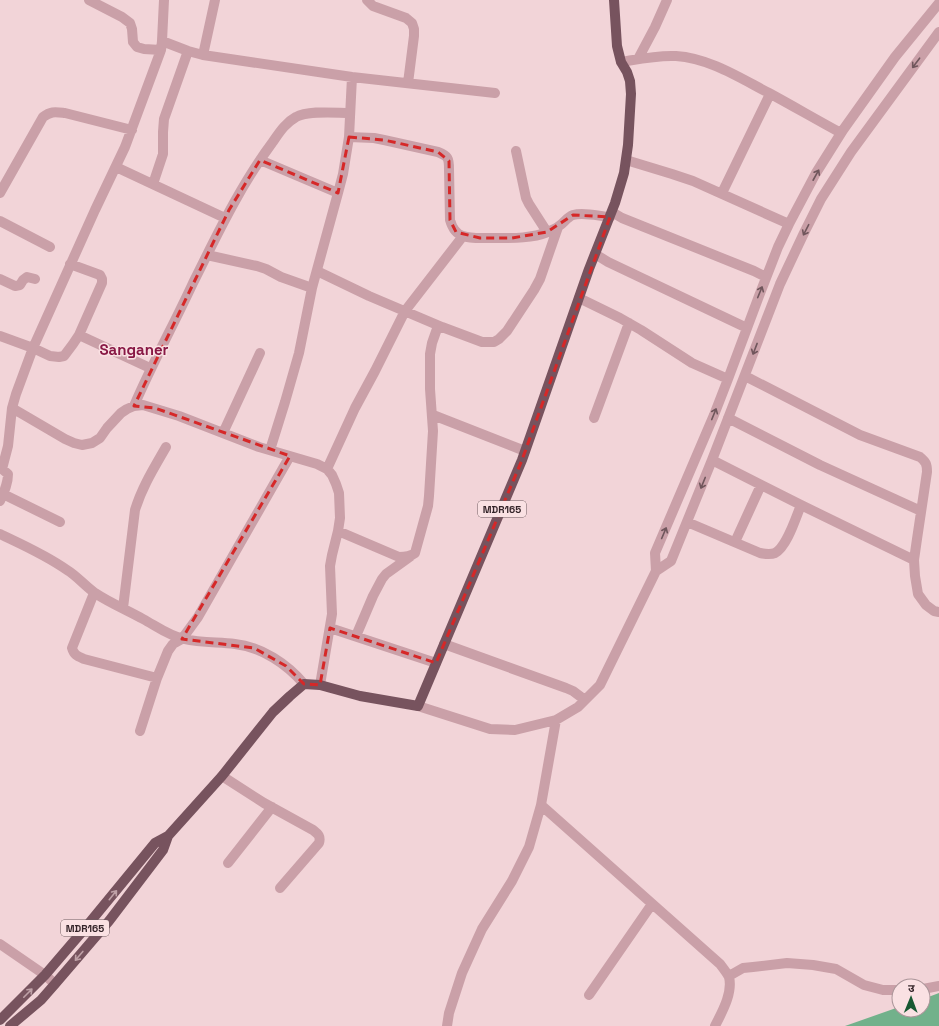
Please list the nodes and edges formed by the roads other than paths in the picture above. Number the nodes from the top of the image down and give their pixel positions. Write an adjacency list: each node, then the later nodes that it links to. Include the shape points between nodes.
1 (89, 0): 10 (street, via 130,23 133,42 137,47 144,49)
2 (164, 0): 10 (street)
3 (215, 0): 12 (street)
4 (367, 0): 16 (street, via 373,6 406,18 412,23 414,36)
5 (614, 0): 14 (main road, MDR165, via 617,46)
6 (667, 0): 13 (street)
7 (939, 3): 21 (street, via 895,57)
8 (939, 32): 9 (street)
9 (936, 42): 57 (street, one-way to 57, via 851,152 821,199 780,284)
10 (161, 46): 11 (street); 20 (street)
11 (188, 51): 12 (street); 27 (street, via 164,120 163,154)
12 (203, 55): 15 (street)
13 (638, 60): 14 (street); 18 (street, via 676,56 697,60 738,76)
14 (621, 62): 25 (main road, MDR165, via 630,80 631,94)
15 (352, 77): 16 (street); 19 (street)
16 (408, 83): 17 (street)
17 (494, 93)
18 (770, 94): 21 (street); 30 (street)
19 (350, 113): 22 (street); 24 (street, via 321,112 298,115 288,122)
20 (132, 130): 26 (street); 28 (street, via 64,113 48,113 43,117)
21 (841, 133): 34 (street, one-way to 21)
22 (349, 137): 29 (street); 37 (street, via 384,140 446,155 449,161 450,220 456,232)
23 (516, 151): 36 (street, via 526,198)
24 (260, 160): 29 (street); 32 (street)
25 (626, 160): 30 (street); 31 (main road, MDR165)
26 (116, 167): 27 (street); 41 (street)
27 (153, 184): 32 (street)
28 (0, 193)
29 (338, 193): 42 (street)
30 (722, 193): 34 (street)
31 (611, 214): 35 (street, via 573,215); 39 (main road, MDR165); 43 (street)
32 (225, 218): 40 (street)
33 (0, 221): 38 (street)
34 (789, 224): 43 (street)
35 (558, 227): 36 (street); 50 (street, via 540,279 507,331 499,339 494,342 482,342)
36 (547, 232): 37 (street, via 512,238)
37 (463, 236): 48 (street)
38 (50, 247)
39 (595, 254): 47 (main road, MDR165); 51 (street)
40 (207, 255): 46 (street, via 266,268); 56 (street)
41 (70, 264): 52 (street, via 94,272 102,279); 54 (street)
42 (316, 271): 46 (street); 48 (street)
43 (766, 277): 51 (street, one-way to 43)
44 (0, 279): 45 (street, via 15,286 27,278)
45 (35, 279)
46 (312, 288): 66 (street, via 299,353)
47 (579, 298): 49 (street); 67 (main road, MDR165)
48 (405, 311): 50 (street); 71 (street, via 355,408)
49 (629, 323): 58 (street, via 692,363); 62 (street)
50 (438, 326): 61 (street, via 430,354)
51 (747, 328): 58 (street)
52 (79, 335): 54 (street, via 64,356 50,356); 56 (street)
53 (0, 336): 54 (street)
54 (33, 348): 60 (street)
55 (260, 354): 64 (street)
56 (150, 368): 59 (street)
57 (744, 376): 63 (street); 75 (street, via 860,435 926,461)
58 (728, 379): 83 (street, one-way to 58, via 655,553)
59 (134, 406): 60 (street, via 127,408 114,419 100,438 82,445 65,439); 64 (street, via 156,408)
60 (12, 408): 70 (street, via 8,446)
61 (432, 415): 67 (street); 81 (street, via 428,506 417,548)
62 (594, 418)
63 (728, 418): 69 (street); 75 (street, via 820,465)
64 (223, 433): 66 (street)
65 (166, 447): 85 (street, via 144,486 135,510)
66 (270, 450): 68 (street)
67 (525, 451): 90 (main road, MDR165)
68 (290, 456): 71 (street, via 317,464); 89 (street, via 198,617)
69 (712, 460): 72 (street); 77 (street, one-way to 77)
70 (1, 468): 73 (street, via 8,474)
71 (327, 470): 78 (street, via 332,475 339,493)
72 (761, 485): 74 (street); 80 (street)
73 (2, 498): 76 (street)
74 (801, 505): 80 (street, via 785,544 776,552 766,554); 82 (street)
75 (922, 511): 82 (street)
76 (60, 522)
77 (687, 522): 80 (street); 83 (street, via 671,561)
78 (338, 531): 81 (street, via 399,557); 87 (street, via 330,566)
79 (0, 534): 84 (street, via 57,563)
80 (735, 542)
81 (412, 556): 88 (street, via 382,579)
82 (914, 560): 86 (street, via 918,594 926,604)
83 (656, 571): 95 (street, via 600,685)
84 (94, 592): 85 (street); 92 (street, via 72,648 73,652 84,659)
85 (123, 608): 89 (street)
86 (939, 612)
87 (330, 628): 88 (street); 94 (street)
88 (356, 636): 91 (street)
89 (182, 639): 92 (street, via 173,644 168,652); 93 (street, via 239,644 254,648 286,666)
90 (444, 644): 91 (main road, MDR165); 95 (street, via 557,684)
91 (436, 663): 96 (main road, MDR165)
92 (158, 678): 98 (street)
93 (304, 684): 94 (main road); 99 (main road, MDR165, via 273,712)
94 (320, 685): 96 (main road, via 360,696)
95 (585, 700): 97 (street)
96 (418, 706): 97 (street, via 490,729 515,730)
97 (556, 720): 100 (street)
98 (140, 731)
99 (222, 776): 101 (street); 102 (main road, MDR165)
100 (541, 805): 105 (street); 114 (street, via 529,847 512,881 482,929 462,973)
101 (272, 807): 103 (street); 104 (street, via 313,830 320,837 319,843)
102 (168, 836): 107 (main road, MDR165, one-way to 102, via 155,843); 109 (main road, MDR165, one-way to 109, via 164,850 109,921)
103 (228, 863)
104 (280, 888)
105 (652, 904): 108 (street, via 720,964); 111 (street)
106 (0, 944): 107 (street)
107 (45, 975): 109 (street); 112 (main road, MDR165, one-way to 107)
108 (729, 976): 110 (street, via 743,968 787,963 813,965 836,969 864,985); 115 (street, via 730,988 727,999)
109 (55, 984): 113 (main road, MDR165)
110 (891, 990)
111 (589, 995)
112 (0, 1020)
113 (10, 1026)
114 (447, 1026)
115 (715, 1026)

